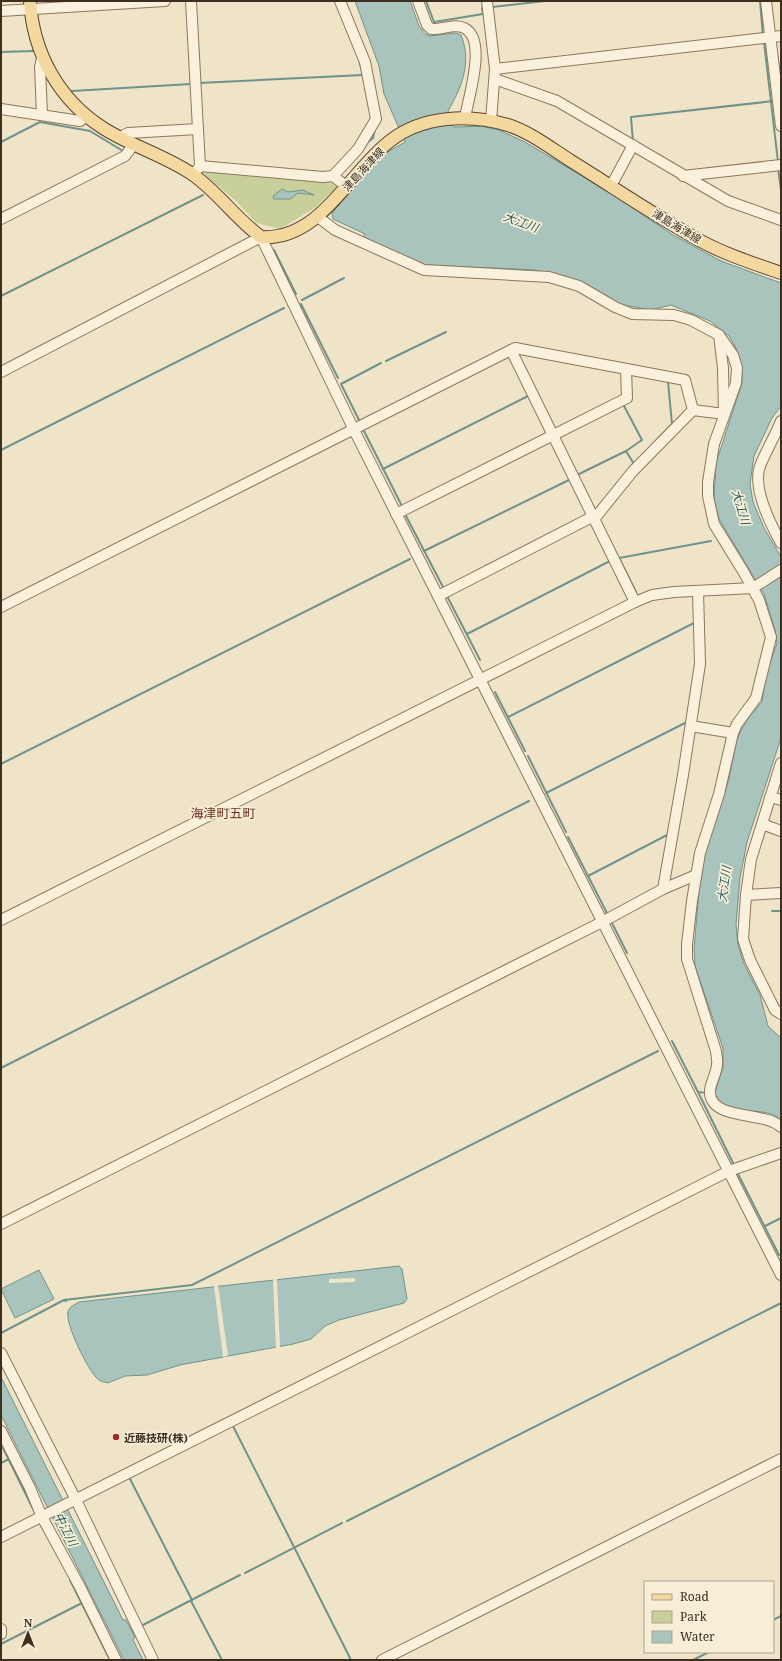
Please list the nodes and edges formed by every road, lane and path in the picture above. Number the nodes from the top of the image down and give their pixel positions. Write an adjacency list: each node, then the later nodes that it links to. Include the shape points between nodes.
1 (165, 1): 7 (street)
2 (190, 1): 18 (street)
3 (340, 1): 24 (street, via 365,62 376,119 358,149)
4 (418, 1): 15 (street, via 426,25 431,29 458,26 464,27 472,34 477,58)
5 (487, 1): 11 (street)
6 (766, 1): 9 (street)
7 (31, 5): 8 (street); 10 (main road, via 32,24)
8 (1, 10)
9 (776, 37): 11 (street); 17 (street)
10 (42, 58): 13 (street); 14 (main road, via 58,86)
11 (495, 74): 16 (street); 21 (street, via 557,101)
12 (1, 109): 13 (street)
13 (42, 115): 14 (street, via 80,121)
14 (87, 116): 19 (main road)
15 (462, 118): 16 (main road, 津島海津線); 26 (main road, 津島海津線, via 419,125 403,132 368,160)
16 (490, 122): 27 (main road, 津島海津線, via 509,126 527,135)
17 (781, 126)
18 (198, 129): 19 (street, via 128,132); 23 (street)
19 (120, 137): 20 (main road)
20 (134, 144): 23 (main road); 29 (street, via 125,156)
21 (632, 145): 25 (street); 27 (street)
22 (781, 165): 25 (street)
23 (197, 170): 24 (street); 31 (main road, via 220,198)
24 (333, 176): 26 (street)
25 (683, 176): 30 (street, via 728,201)
26 (346, 186): 28 (main road, 津島海津線)
27 (611, 186): 32 (main road, 津島海津線, via 698,240 734,257)
28 (318, 217): 31 (main road, 津島海津線, via 282,236); 37 (street, via 336,230 424,270 549,277 579,286 614,307 632,314 674,315 691,320 719,335 733,355 737,368 736,383)
29 (1, 219)
30 (781, 220)
31 (262, 237): 35 (street); 39 (street)
32 (781, 273)
33 (511, 350): 34 (street, via 515,348); 39 (street); 40 (street)
34 (626, 369): 36 (street, via 685,380); 40 (street, via 627,398)
35 (2, 371)
36 (693, 410): 37 (street); 43 (street, via 633,471)
37 (724, 414): 46 (street, via 714,444 708,496 714,524)
38 (781, 421): 41 (street)
39 (354, 430): 42 (street); 50 (street)
40 (553, 435): 42 (street); 43 (street)
41 (778, 436): 44 (street, via 759,468 759,484 767,515)
42 (396, 514): 48 (street)
43 (594, 517): 48 (street); 49 (street)
44 (781, 543)
45 (781, 570): 46 (street)
46 (754, 588): 47 (street); 53 (street, via 771,637 770,644 756,698)
47 (698, 591): 49 (street, via 652,595); 52 (street, via 700,664)
48 (438, 596): 51 (street)
49 (636, 602): 51 (street)
50 (1, 607)
51 (480, 679): 63 (street); 64 (street)
52 (691, 726): 53 (street); 60 (street)
53 (733, 733): 59 (street)
54 (781, 763): 55 (street)
55 (770, 796): 56 (street); 57 (street)
56 (781, 800)
57 (762, 824): 58 (street); 62 (street, via 751,858)
58 (781, 831)
59 (696, 875): 60 (street); 66 (street, via 687,959 716,1051 717,1063 711,1097 719,1108 727,1112 767,1118)
60 (663, 889): 64 (street)
61 (781, 892): 62 (street)
62 (746, 895): 65 (street, via 743,939 750,960 775,1010)
63 (1, 920)
64 (602, 922): 68 (street); 69 (street)
65 (781, 1014)
66 (781, 1127)
67 (781, 1153): 68 (street)
68 (729, 1171): 70 (street); 75 (street)
69 (1, 1224)
70 (777, 1258): 71 (street)
71 (781, 1275)
72 (1, 1353): 75 (street)
73 (1, 1431): 76 (street)
74 (780, 1461): 82 (street)
75 (73, 1501): 76 (street); 81 (street)
76 (43, 1516): 77 (street); 80 (street)
77 (1, 1537)
78 (1, 1629): 79 (street)
79 (1, 1634)
80 (116, 1660)
81 (153, 1660)
82 (382, 1660)

